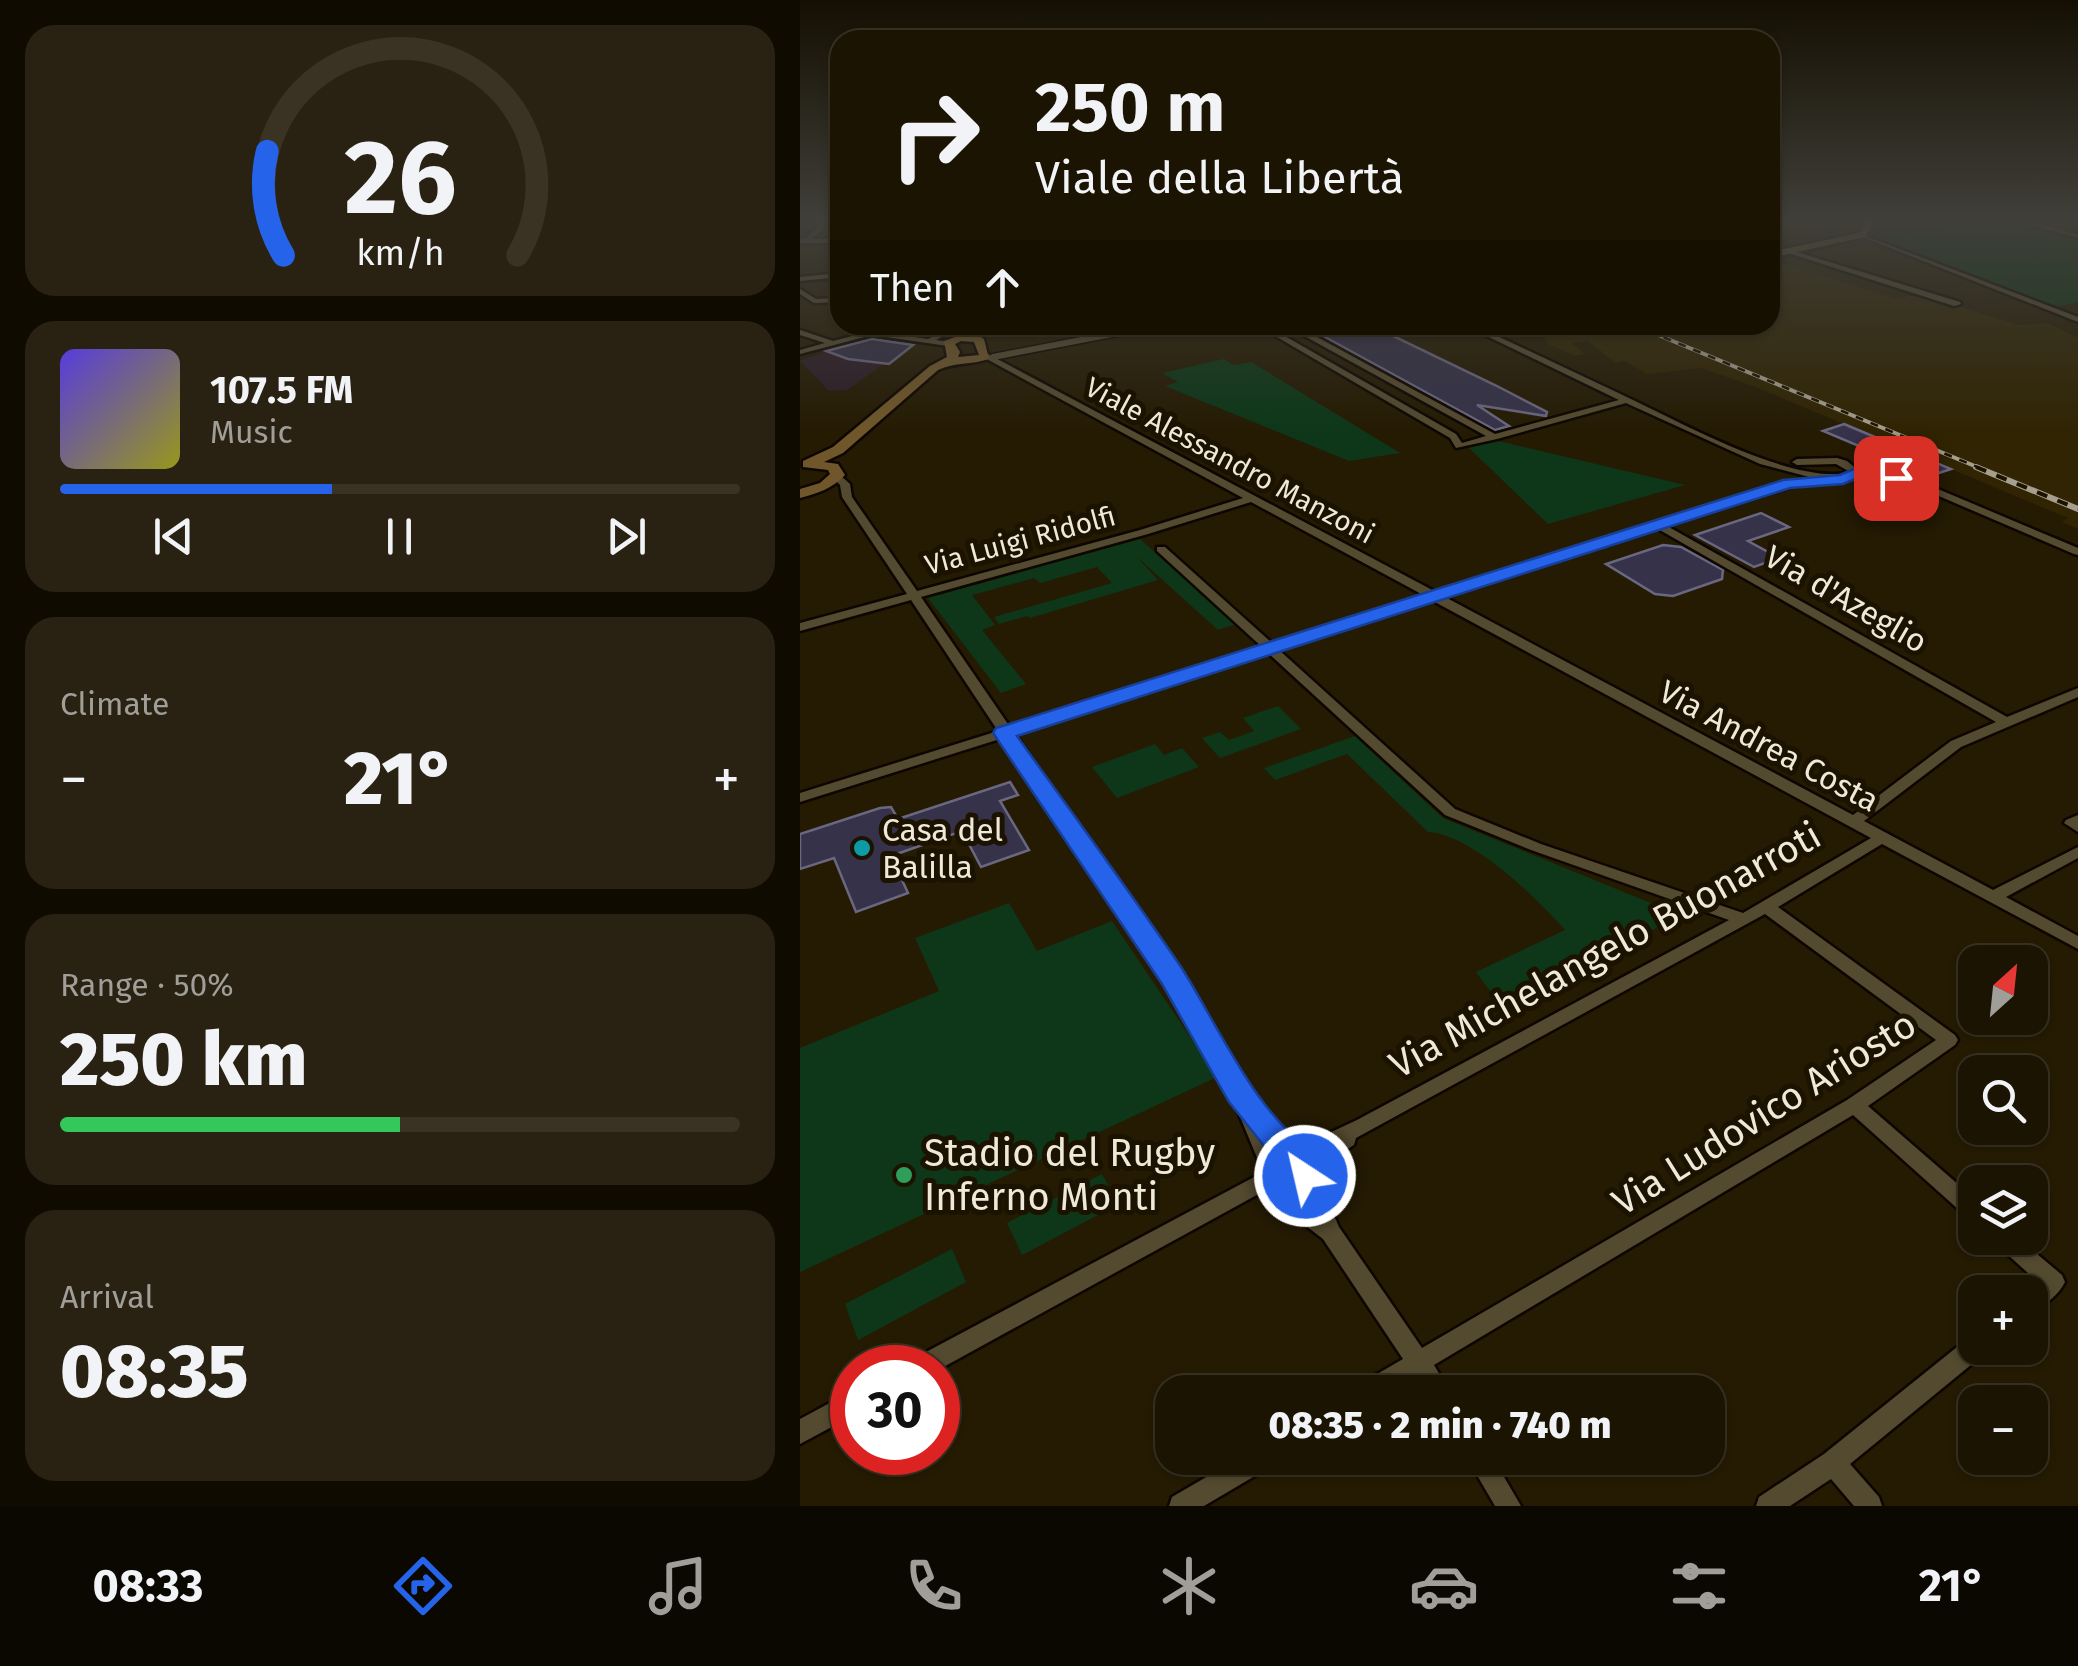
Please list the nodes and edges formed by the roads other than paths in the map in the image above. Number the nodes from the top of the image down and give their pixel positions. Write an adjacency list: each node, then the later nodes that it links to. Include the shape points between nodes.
1 (1916, 291): 5 (street)
2 (2005, 291): 6 (street)
3 (800, 292): 4 (street)
4 (830, 300)
5 (1957, 304)
6 (2078, 320)
7 (800, 332): 17 (street)
8 (864, 335): 17 (street)
9 (891, 335): 15 (street)
10 (1104, 335): 21 (street)
11 (1278, 335): 20 (street)
12 (1308, 335): 18 (street)
13 (1490, 335): 25 (street)
14 (961, 337): 15 (street); 16 (street); 16 (street); 21 (main road); 22 (main road)
15 (920, 338): 16 (street)
16 (932, 339)
17 (832, 343): 19 (street)
18 (1335, 349): 20 (street); 23 (street)
19 (800, 352)
20 (1312, 354): 24 (street)
21 (986, 357): 22 (main road); 37 (street, Viale Alessandro Manzoni)
22 (956, 360): 29 (main road, via 934,368 838,450); 31 (main road, via 848,450)
23 (1404, 386): 24 (street); 26 (street)
24 (1380, 394): 26 (street, via 1460,446)
25 (1630, 400): 26 (street); 27 (street)
26 (1494, 437)
27 (1733, 447): 28 (street); 30 (street)
28 (1754, 459): 30 (street); 34 (street, via 1786,474)
29 (804, 464): 31 (main road)
30 (1809, 467): 32 (street, via 1838,461); 33 (street); 34 (street)
31 (836, 473): 35 (main road); 36 (street)
32 (1856, 473): 33 (street); 40 (street, via 1923,486)
33 (1826, 479): 34 (street)
34 (1788, 484): 38 (street)
35 (805, 493): 36 (street)
36 (847, 496): 41 (street)
37 (1253, 498): 41 (street, Via Luigi Ridolfi); 42 (street, Viale Alessandro Manzoni)
38 (1658, 524): 42 (street); 46 (street, Via d'Azeglio)
39 (1161, 549): 44 (street)
40 (2078, 552)
41 (914, 595): 43 (street, Via Luigi Ridolfi); 47 (street)
42 (1434, 596): 44 (street); 50 (street, Via Andrea Costa)
43 (800, 627)
44 (1271, 648): 47 (street); 56 (street, via 1450,812)
45 (2078, 692): 46 (street)
46 (2006, 722): 50 (street, via 1956,744)
47 (1004, 733): 48 (street); 59 (street, via 1172,977)
48 (800, 798)
49 (2078, 820): 51 (street, via 2071,823)
50 (1853, 822): 52 (street, Via Andrea Costa)
51 (2078, 827)
52 (1882, 838): 54 (street, Via Andrea Costa); 55 (street, Via Michelangelo Buonarroti)
53 (2078, 852): 54 (street)
54 (1993, 898): 57 (street, Via Andrea Costa)
55 (1766, 907): 56 (street, Via Michelangelo Buonarroti); 58 (street, Via Ludovico Ariosto, via 1949,1040)
56 (1741, 918): 59 (street, Via Michelangelo Buonarroti)
57 (2078, 944)
58 (1854, 1104): 60 (street); 64 (street, Via Ludovico Ariosto)
59 (1288, 1169): 63 (street, Via Michelangelo Buonarroti); 64 (street, via 1300,1210 1330,1232)
60 (1958, 1197)
61 (2023, 1255): 62 (street)
62 (2046, 1275)
63 (960, 1346)
64 (1420, 1361): 66 (street, Via Ludovico Ariosto); 67 (street)
65 (1958, 1361): 70 (street)
66 (1397, 1375)
67 (1429, 1375)
68 (830, 1415): 69 (street)
69 (800, 1432)
70 (1833, 1463): 75 (street); 76 (street)
71 (1233, 1475): 73 (street)
72 (1490, 1475): 74 (street)
73 (1182, 1506)
74 (1509, 1506)
75 (1768, 1506)
76 (1870, 1506)

